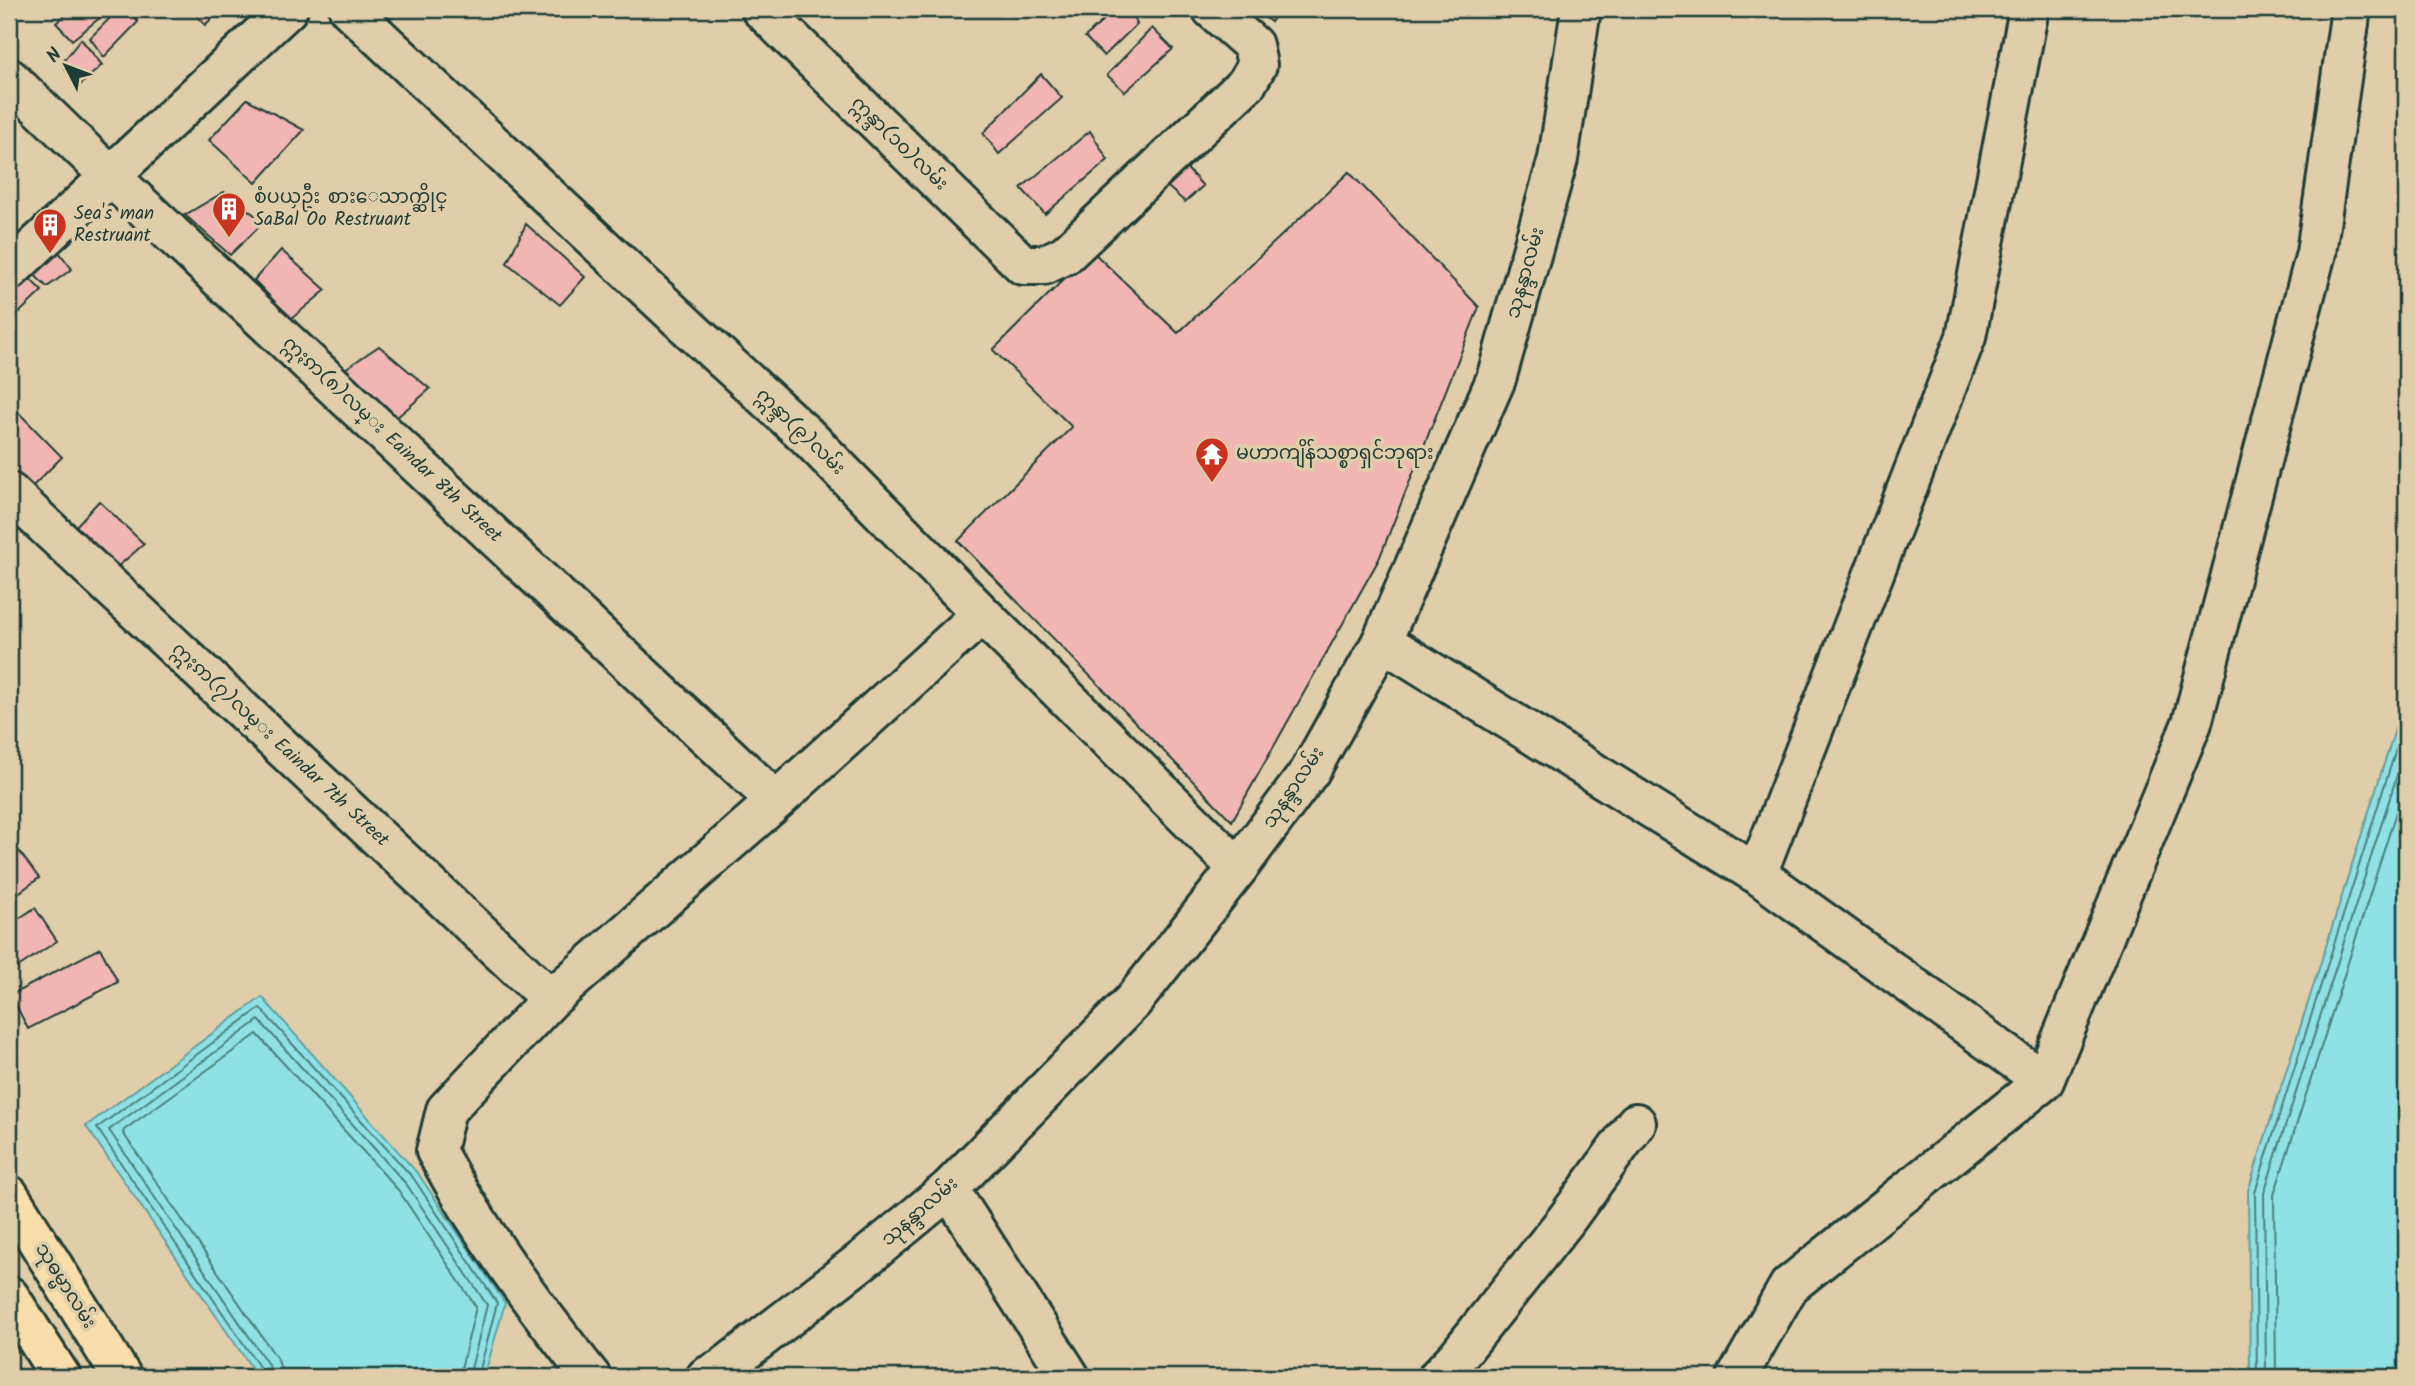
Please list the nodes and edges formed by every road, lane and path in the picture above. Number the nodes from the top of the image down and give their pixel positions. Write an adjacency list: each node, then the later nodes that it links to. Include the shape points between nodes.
1 (288, 9): 9 (street)
2 (349, 9): 12 (street, ဣန္ဒာ(၉)လမ်း, via 807,436)
3 (761, 9): 4 (street, ဣန္ဒာ(၁၀)လမ်း, via 1023,265 1044,265 1065,255 1247,83 1257,65 1253,45)
4 (1212, 9)
5 (1581, 9): 13 (street, သုနန္ဒာလမ်း, via 1558,159 1496,379)
6 (2029, 9): 16 (street, via 1966,337)
7 (2351, 9): 18 (street, via 2316,253 2192,723)
8 (9, 78): 9 (street, ဣႏၵာ(၈)လမ္း Eaindar 8th Street)
9 (110, 176): 10 (street); 14 (street, ဣႏၵာ(၈)လမ္း Eaindar 8th Street)
10 (9, 271)
11 (9, 492): 17 (street, ဣႏၵာ(၇)လမ္း Eaindar 7th Street)
12 (982, 614): 14 (street); 15 (street, ဣန္ဒာ(၉)လမ်း)
13 (1382, 641): 15 (street, သုနန္ဒာလမ်း, via 1310,771); 16 (street)
14 (776, 801): 17 (street)
15 (1238, 868): 20 (street, သုနန္ဒာလမ်း, via 1133,1001)
16 (1757, 874): 18 (street)
17 (551, 999): 26 (street, via 446,1110 436,1151 464,1203 525,1294)
18 (2044, 1081): 29 (street, via 1789,1286)
19 (1636, 1123): 28 (street, via 1566,1220)
20 (949, 1189): 23 (street, သုနန္ဒာလမ်း); 27 (street)
21 (9, 1195): 25 (main road, သုဓမ္မာလမ်း)
22 (9, 1296): 24 (main road)
23 (719, 1374)
24 (61, 1377)
25 (122, 1377)
26 (591, 1377)
27 (1070, 1377)
28 (1438, 1377)
29 (1737, 1377)

